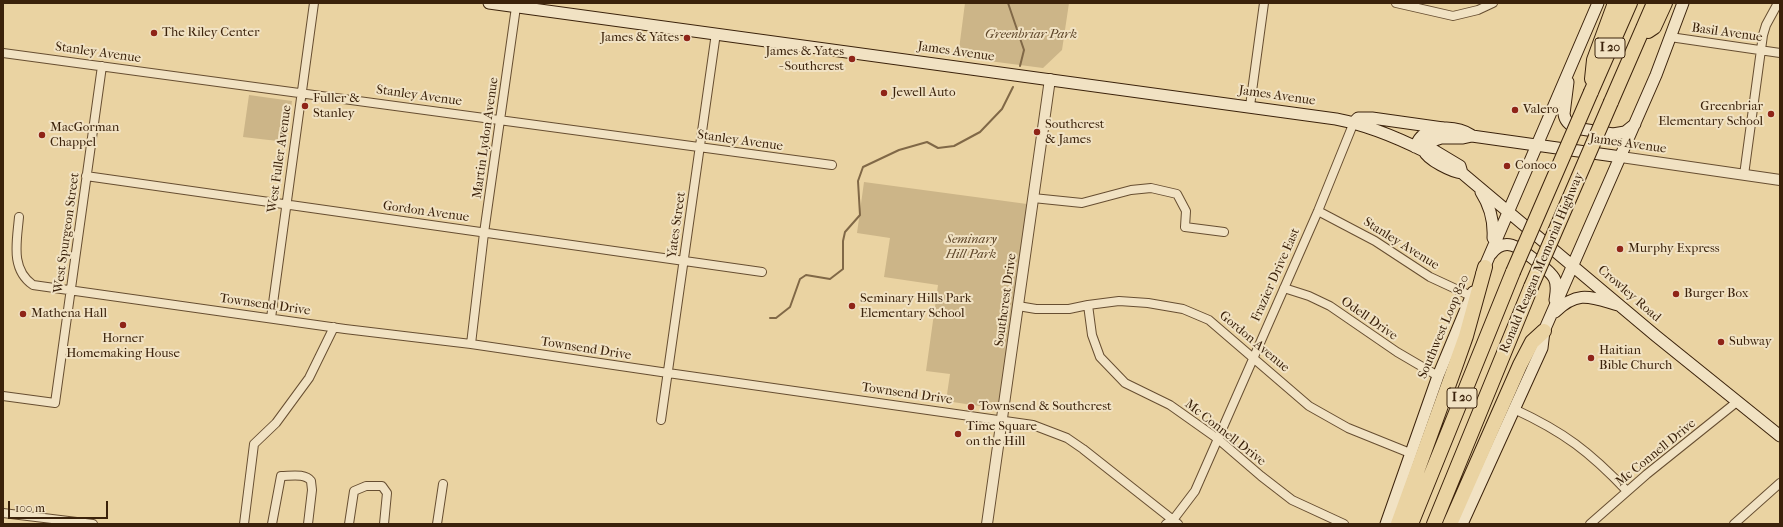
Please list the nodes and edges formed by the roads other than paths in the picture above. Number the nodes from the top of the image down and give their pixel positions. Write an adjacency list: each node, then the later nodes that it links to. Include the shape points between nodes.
1 (314, 3): 23 (street, West Fuller Avenue)
2 (489, 3): 13 (main road, James Avenue)
3 (1264, 3): 25 (street)
4 (1396, 3): 5 (street, via 1453,16 1478,10)
5 (1493, 3)
6 (1598, 3): 21 (main road)
7 (1615, 3): 24 (highway, via 1594,60)
8 (1630, 3): 24 (highway, Ronald Reagan Memorial Highway / I 20)
9 (1654, 3): 15 (highway, Ronald Reagan Memorial Highway / I 20)
10 (1666, 3): 15 (highway, via 1654,27)
11 (1683, 3): 16 (main road)
12 (1778, 3): 17 (street, via 1766,25)
13 (516, 6): 14 (main road, James Avenue); 26 (street, Martin Lydon Avenue)
14 (716, 33): 22 (main road, James Avenue); 32 (street, Yates Street)
15 (1640, 35): 91 (highway, Ronald Reagan Memorial Highway / I 20, bridge, via 1531,288)
16 (1670, 37): 17 (street, Basil Avenue); 28 (main road)
17 (1761, 50): 19 (street, Basil Avenue); 36 (street)
18 (3, 52): 20 (street, Stanley Avenue)
19 (1780, 53)
20 (102, 66): 23 (street, Stanley Avenue); 37 (street, West Spurgeon Street)
21 (1571, 68): 28 (main road, via 1564,110 1567,122 1575,128 1614,134 1625,132); 31 (main road, Southwest Loop 820)
22 (1050, 79): 25 (main road, James Avenue); 40 (street, Southcrest Drive)
23 (301, 92): 26 (street, Stanley Avenue); 41 (street, West Fuller Avenue)
24 (1591, 92): 90 (highway, Ronald Reagan Memorial Highway / I 20, bridge, via 1513,272)
25 (1250, 106): 27 (main road, James Avenue)
26 (501, 120): 32 (street, Stanley Avenue); 46 (street, Martin Lydon Avenue)
27 (1354, 122): 29 (main road, via 1358,118 1372,118); 33 (main road, James Avenue, via 1384,132); 43 (street, Frazier Drive East)
28 (1635, 124): 34 (main road)
29 (1443, 128): 30 (main road, James Avenue, via 1465,131); 33 (main road, James Avenue, via 1431,130 1421,136)
30 (1472, 136): 31 (main road, James Avenue); 33 (main road, James Avenue, via 1441,138)
31 (1537, 145): 34 (main road, James Avenue); 42 (main road, Southwest Loop 820)
32 (700, 147): 35 (street, Stanley Avenue); 48 (street, Yates Street)
33 (1420, 149): 39 (main road, Crowley Road, via 1426,156 1454,172 1462,173)
34 (1620, 157): 36 (street, James Avenue); 50 (main road)
35 (832, 165)
36 (1744, 175): 38 (street, James Avenue)
37 (86, 176): 41 (street, Gordon Avenue); 53 (street, West Spurgeon Street)
38 (1780, 180)
39 (1475, 184): 42 (main road, Crowley Road); 47 (main road, via 1484,197 1492,217)
40 (1034, 198): 45 (street, via 1082,203 1131,190 1151,188 1177,194 1186,211 1185,227); 56 (street, Southcrest Drive)
41 (286, 205): 46 (street, Gordon Avenue); 59 (street, West Fuller Avenue)
42 (1507, 210): 47 (main road, Southwest Loop 820); 50 (main road, Crowley Road)
43 (1318, 211): 52 (street, Frazier Drive East); 54 (street, Stanley Avenue, via 1376,241 1430,277)
44 (19, 217): 53 (street, Townsend Drive, via 16,249 20,272 33,285)
45 (1224, 232)
46 (484, 233): 48 (street, Gordon Avenue); 62 (street, Martin Lydon Avenue)
47 (1492, 248): 49 (main road, Southwest Loop 820)
48 (684, 261): 51 (street, Gordon Avenue); 64 (street, Yates Street)
49 (1486, 264): 54 (main road, Southwest Loop 820); 58 (main road, via 1492,252 1502,245 1513,245 1521,249 1554,278 1556,288); 89 (highway, via 1464,343)
50 (1573, 265): 57 (main road, Crowley Road); 58 (main road)
51 (762, 272)
52 (1284, 288): 63 (street, Frazier Drive East); 65 (street, Odell Drive, via 1330,306 1397,352)
53 (71, 290): 59 (street, Townsend Drive); 66 (street, West Spurgeon Street, via 55,403)
54 (1471, 296): 65 (main road, Southwest Loop 820)
55 (1088, 305): 56 (street, Gordon Avenue, via 1070,309); 63 (street, Gordon Avenue, via 1119,301 1183,309 1208,320); 72 (street, Mc Connell Drive, via 1092,335 1100,357 1113,372 1125,383 1170,405)
56 (1018, 306): 70 (street, Southcrest Drive)
57 (1623, 307): 58 (main road, via 1595,298 1580,298 1567,301); 67 (main road, Crowley Road)
58 (1553, 312): 61 (main road)
59 (271, 318): 60 (street, Townsend Drive)
60 (334, 327): 62 (street, Townsend Drive); 80 (street, via 309,378 276,424 254,444)
61 (1544, 331): 68 (main road, via 1542,348); 92 (highway, via 1532,342 1520,364)
62 (471, 344): 64 (street, Townsend Drive)
63 (1253, 357): 72 (street, Frazier Drive East); 73 (street, Gordon Avenue, via 1309,406 1329,419)
64 (668, 374): 69 (street, Yates Street); 70 (street, Townsend Drive)
65 (1438, 376): 73 (main road, Southwest Loop 820)
66 (3, 396)
67 (1738, 402): 71 (main road, Crowley Road); 76 (street, Mc Connell Drive)
68 (1514, 409): 76 (street, via 1540,421 1574,442 1596,459); 93 (main road)
69 (661, 420)
70 (1002, 420): 78 (street, Townsend Drive, via 1033,425 1067,438 1083,448); 86 (street, Southcrest Drive)
71 (1780, 436)
72 (1218, 439): 78 (street, Frazier Drive East, via 1195,491); 87 (street, Mc Connell Drive, via 1292,500)
73 (1410, 453): 88 (main road, Southwest Loop 820)
74 (1780, 483): 95 (street)
75 (443, 484): 85 (street)
76 (1627, 491): 94 (street, Mc Connell Drive)
77 (3, 512): 79 (street)
78 (1172, 523)
79 (94, 524)
80 (244, 524)
81 (272, 524): 82 (street, via 281,476 301,476 311,481)
82 (308, 524)
83 (349, 524): 84 (street, via 354,491 366,486 382,486 387,493)
84 (384, 524)
85 (437, 524)
86 (987, 524)
87 (1344, 524)
88 (1386, 524)
89 (1398, 524)
90 (1411, 524)
91 (1434, 524)
92 (1450, 524)
93 (1462, 524)
94 (1590, 524)
95 (1734, 524)

